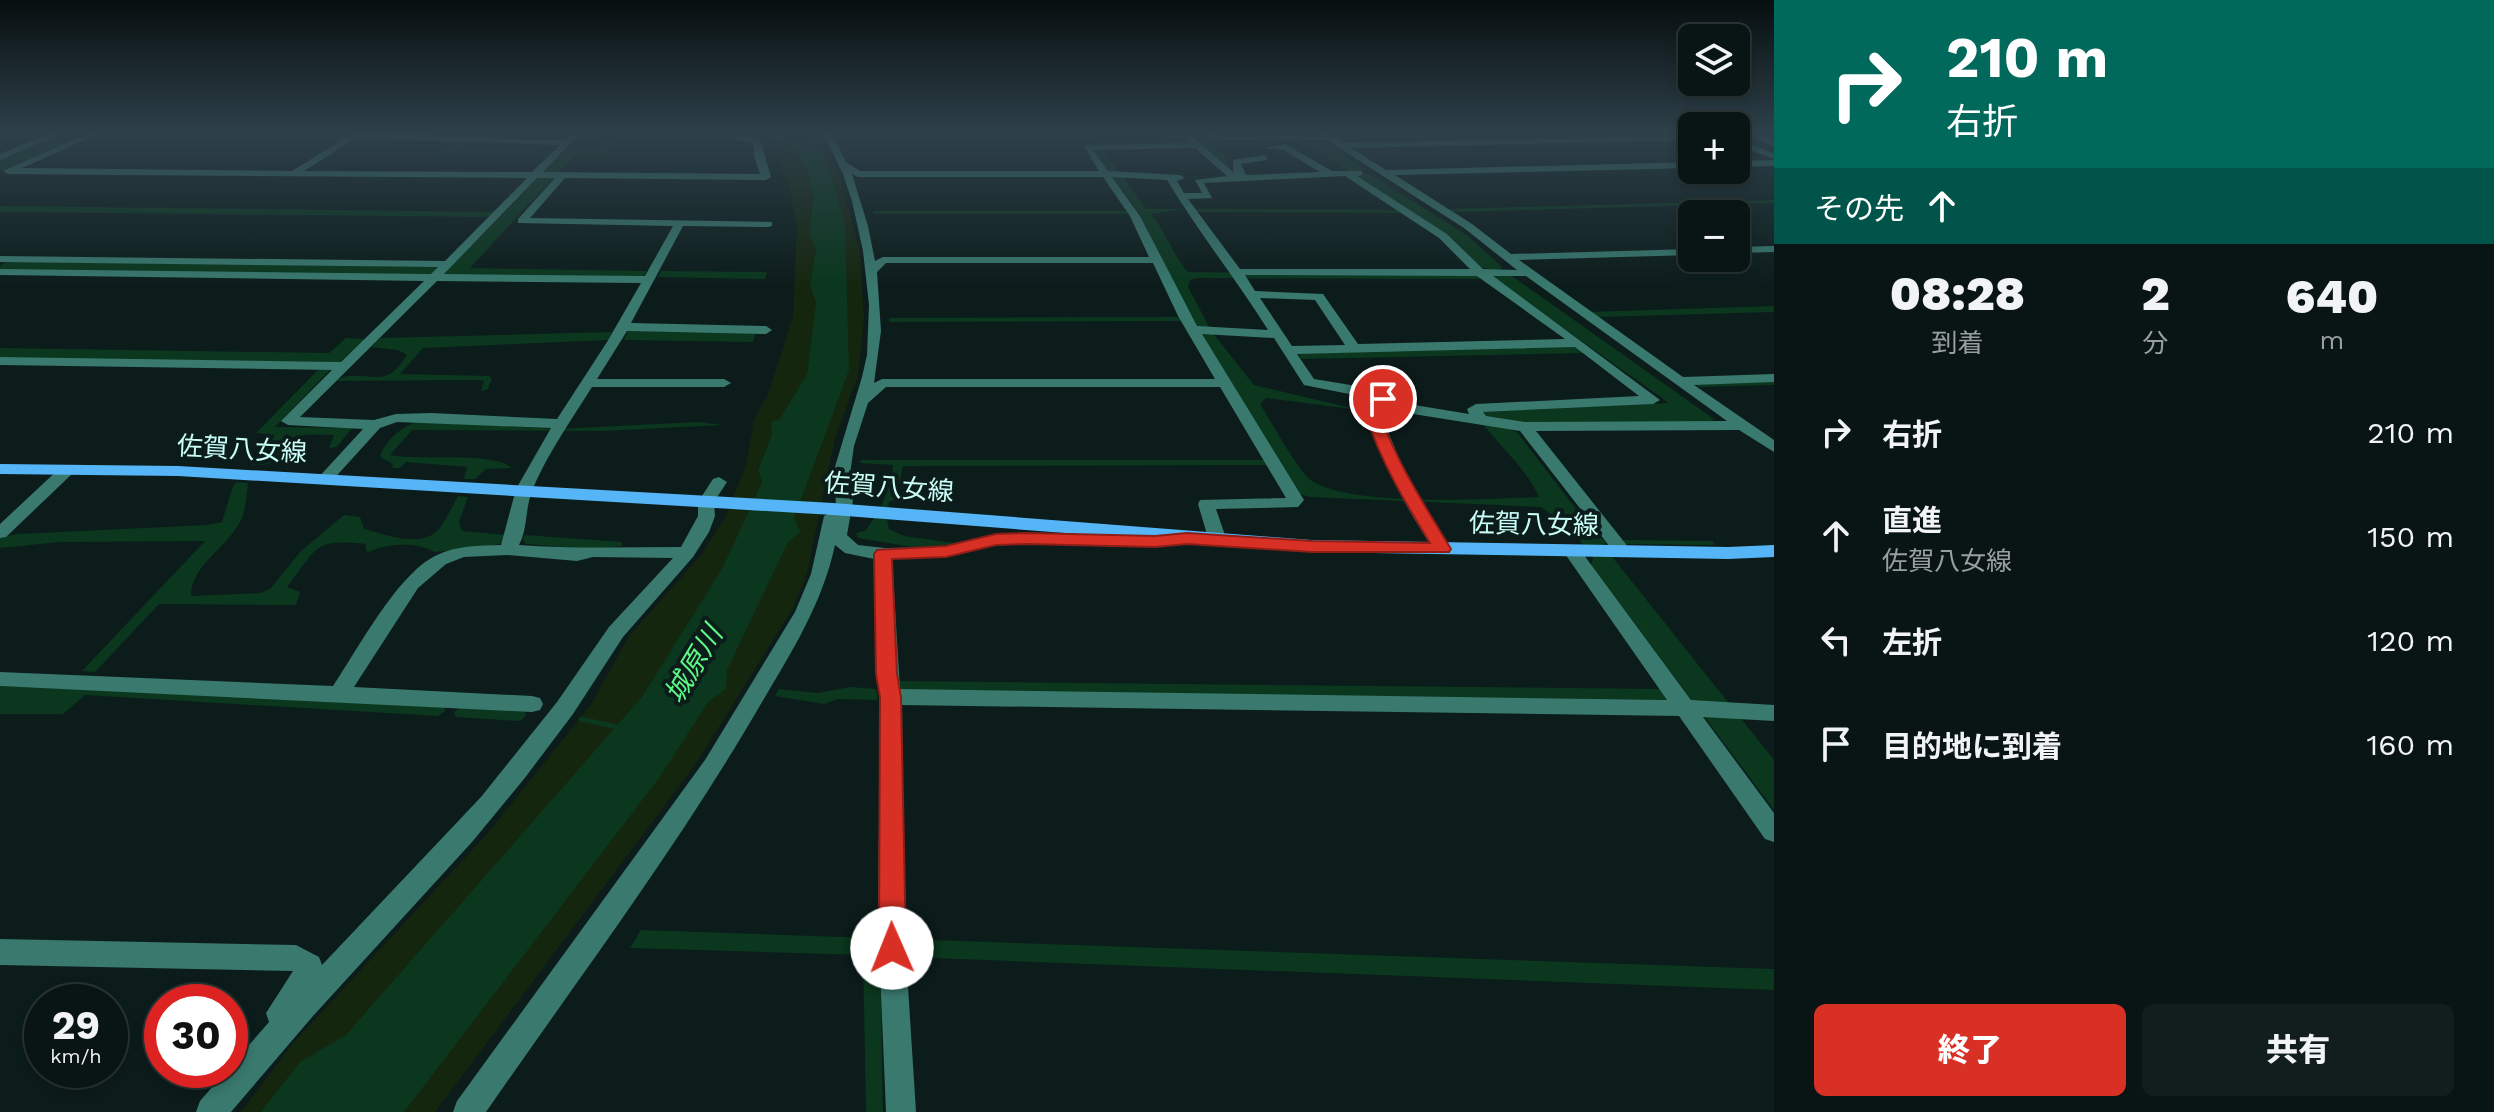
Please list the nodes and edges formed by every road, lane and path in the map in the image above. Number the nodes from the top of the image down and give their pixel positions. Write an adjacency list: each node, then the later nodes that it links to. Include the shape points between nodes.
1 (541, 183): 18 (street)
2 (545, 183): 10 (street, via 522,221)
3 (850, 183): 21 (street, via 862,218)
4 (1117, 183): 17 (street)
5 (1173, 183): 9 (street)
6 (1200, 183): 9 (street, via 1209,196)
7 (1369, 183): 20 (street)
8 (1399, 183): 15 (street)
9 (1180, 196): 23 (street)
10 (680, 223): 11 (street); 24 (street)
11 (768, 224)
12 (1774, 249): 13 (street)
13 (1750, 250)
14 (1678, 252): 15 (street)
15 (1509, 257): 22 (street)
16 (3, 260): 18 (street)
17 (1157, 260): 21 (street, via 883,260); 28 (street)
18 (442, 271): 19 (street); 24 (street); 34 (street)
19 (0, 272)
20 (1491, 272): 22 (street); 23 (street); 30 (street)
21 (870, 273): 40 (street, via 874,351)
22 (1529, 273): 36 (street)
23 (1239, 274): 25 (street)
24 (649, 280): 26 (street)
25 (1251, 294): 29 (street); 32 (street, via 1319,297)
26 (623, 327): 27 (street); 37 (street)
27 (766, 330)
28 (1199, 331): 29 (street); 39 (street)
29 (1276, 334): 31 (street)
30 (1578, 343): 32 (street); 42 (street, via 1653,400 1474,409)
31 (1290, 350): 32 (street); 41 (street, via 1309,382 1370,392)
32 (1355, 350)
33 (0, 361): 34 (street)
34 (344, 366): 43 (street, via 288,421)
35 (1774, 378): 36 (street)
36 (1681, 381): 44 (street)
37 (586, 383): 38 (street); 45 (street)
38 (724, 383)
39 (1223, 383): 40 (street, via 882,383); 57 (street, via 1296,500 1206,504)
40 (860, 401): 54 (street, via 843,470 845,501)
41 (1385, 405): 42 (street); 58 (street, via 1374,416 1412,500)
42 (1494, 423): 46 (street)
43 (375, 425): 45 (street, via 431,417); 50 (street)
44 (1745, 425): 46 (street); 47 (street)
45 (559, 427): 52 (street)
46 (1525, 427): 62 (street)
47 (1774, 447)
48 (0, 469): 49 (main road, 佐賀八女線)
49 (67, 470): 50 (main road, 佐賀八女線); 55 (street)
50 (325, 479): 52 (main road, 佐賀八女線)
51 (719, 482): 53 (street)
52 (522, 493): 53 (main road, 佐賀八女線); 59 (street, via 516,536)
53 (710, 502): 54 (main road, 佐賀八女線); 63 (street)
54 (838, 509): 56 (main road, 佐賀八女線); 64 (street, via 842,543 853,551); 75 (street, via 805,612 713,766)
55 (0, 533)
56 (1187, 539): 57 (main road, 佐賀八女線); 64 (street, via 996,540 946,552)
57 (1218, 541): 58 (main road, 佐賀八女線)
58 (1442, 549): 60 (main road, 佐賀八女線)
59 (507, 550): 63 (street); 66 (street, via 462,552 440,560 411,584)
60 (1579, 551): 62 (main road, 佐賀八女線); 69 (street)
61 (1774, 551): 62 (main road, 佐賀八女線)
62 (1617, 552)
63 (687, 553): 73 (street, via 614,635 567,706 464,834)
64 (883, 554): 67 (street)
65 (0, 679): 66 (street)
66 (339, 694): 68 (street)
67 (891, 697): 69 (street); 76 (street, via 892,931)
68 (532, 704)
69 (1686, 708): 70 (street); 71 (street)
70 (1774, 713)
71 (1774, 832)
72 (0, 952): 73 (street, via 296,958 309,966 301,986 267,1030)
73 (262, 1047): 74 (street)
74 (211, 1112)
75 (468, 1112)
76 (901, 1112)

